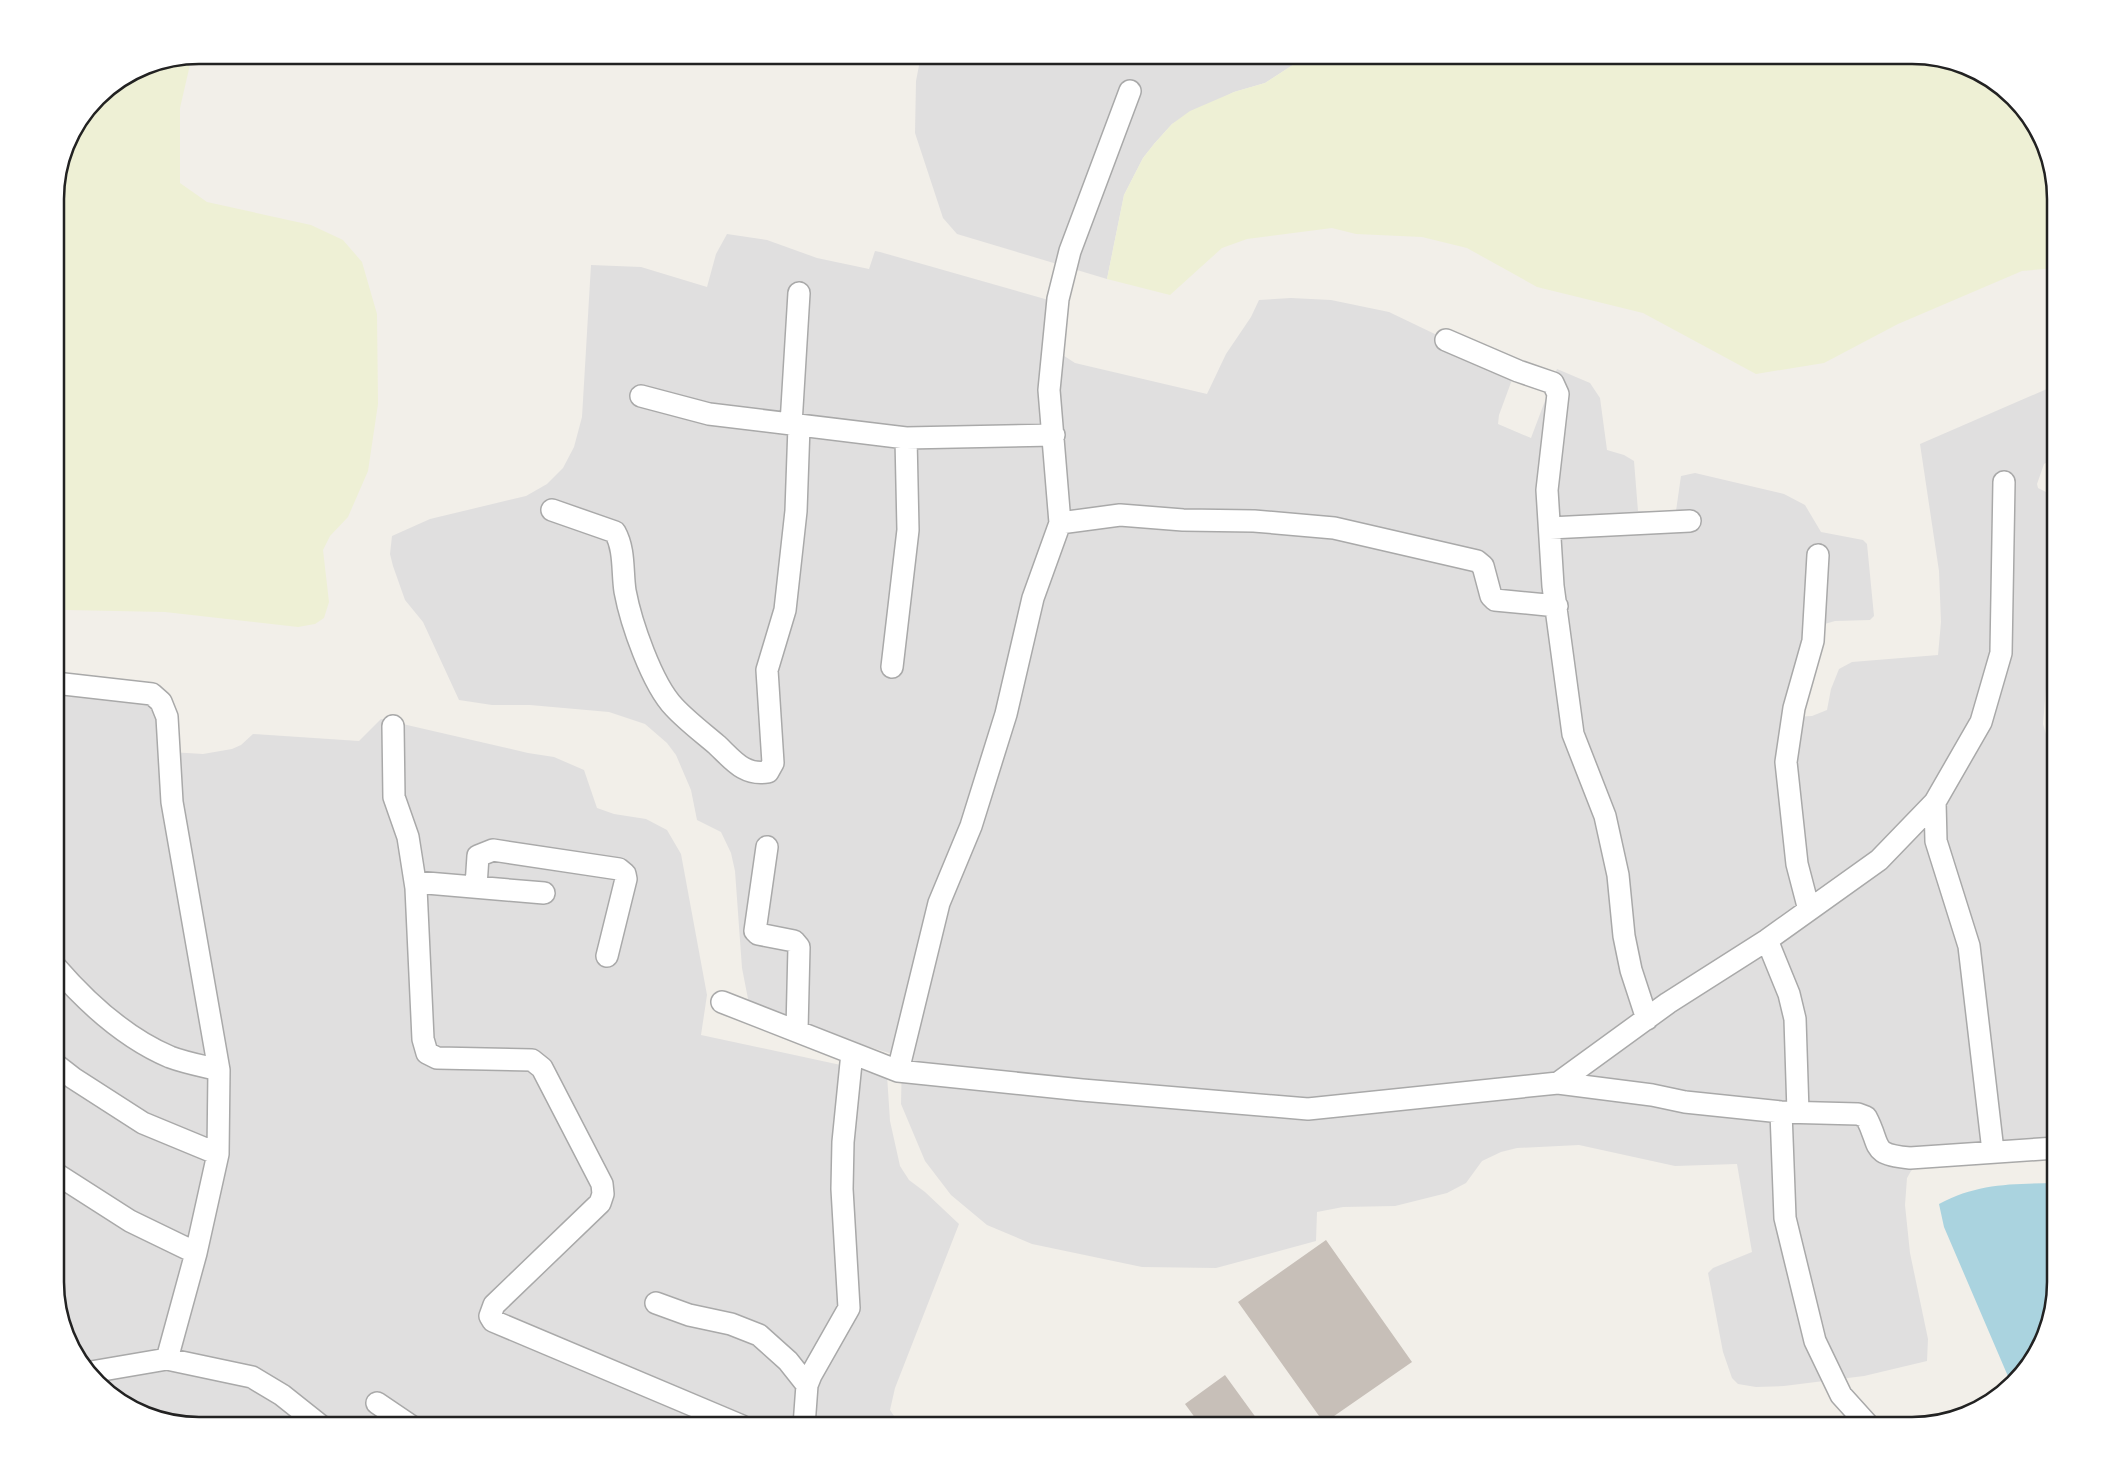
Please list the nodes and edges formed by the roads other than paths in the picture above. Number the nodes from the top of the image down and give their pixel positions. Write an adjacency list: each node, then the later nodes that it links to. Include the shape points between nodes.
1 (1130, 91): 6 (street, via 1070,251 1058,299 1050,390)
2 (799, 293): 5 (street)
3 (1446, 340): 12 (street, via 1552,383 1558,394 1558,413 1548,475)
4 (641, 396): 5 (street, via 710,414)
5 (795, 425): 7 (street); 9 (street, via 796,511 785,610 767,670 773,763 768,772 754,774 741,767 673,706 655,676 634,624 625,590 621,543 615,532)
6 (1054, 435): 7 (street); 11 (street)
7 (906, 438): 15 (street, via 908,530)
8 (2004, 482): 18 (street, via 2002,653 1981,722)
9 (552, 510)
10 (1690, 521): 12 (street)
11 (1060, 522): 14 (street, via 1120,515 1183,520 1254,520 1334,528 1477,561 1483,566 1495,600); 33 (street, via 1033,598 1006,714 971,826 939,903)
12 (1550, 528): 14 (street)
13 (1818, 555): 23 (street, via 1813,641 1794,708 1786,762 1797,864)
14 (1556, 606): 28 (street, via 1573,734 1604,816 1618,875 1631,970)
15 (892, 667)
16 (64, 684): 32 (street, via 152,694 161,702 167,716 172,802)
17 (393, 726): 20 (street, via 394,797 408,837)
18 (1935, 802): 23 (street, via 1879,860); 37 (street, via 1936,841 1969,946)
19 (767, 847): 29 (street, via 755,931 794,942 799,947)
20 (415, 882): 21 (street); 48 (street, via 422,1039 427,1053 437,1058 532,1060 542,1068 602,1184 600,1203 494,1305 490,1316 493,1321)
21 (476, 886): 22 (street); 25 (street, via 478,856 493,850 619,869 626,874 626,879)
22 (544, 893)
23 (1810, 910): 24 (street)
24 (1767, 940): 28 (street); 35 (street, via 1789,994 1795,1020)
25 (607, 956)
26 (64, 977): 32 (street, via 84,1000 129,1034 170,1057)
27 (722, 1002): 29 (street)
28 (1647, 1019): 34 (street)
29 (797, 1030): 30 (street)
30 (852, 1053): 33 (street); 44 (street, via 842,1189 849,1308)
31 (64, 1070): 38 (street, via 143,1123)
32 (219, 1070): 38 (street)
33 (898, 1070): 34 (street, via 1308,1109)
34 (1558, 1083): 35 (street, via 1685,1102)
35 (1790, 1112): 37 (street, via 1866,1117 1877,1148 1888,1156 1910,1158); 50 (street, via 1785,1218 1815,1341 1841,1395)
36 (2047, 1148): 37 (street)
37 (1993, 1151)
38 (218, 1154): 40 (street)
39 (64, 1179): 40 (street, via 130,1221)
40 (196, 1253): 42 (street)
41 (656, 1304): 44 (street, via 759,1335 788,1361)
42 (167, 1359): 43 (street); 46 (street, via 252,1377)
43 (97, 1371)
44 (807, 1385): 49 (street)
45 (377, 1403): 47 (street)
46 (310, 1417)
47 (398, 1417)
48 (721, 1417)
49 (805, 1417)
50 (1861, 1417)

